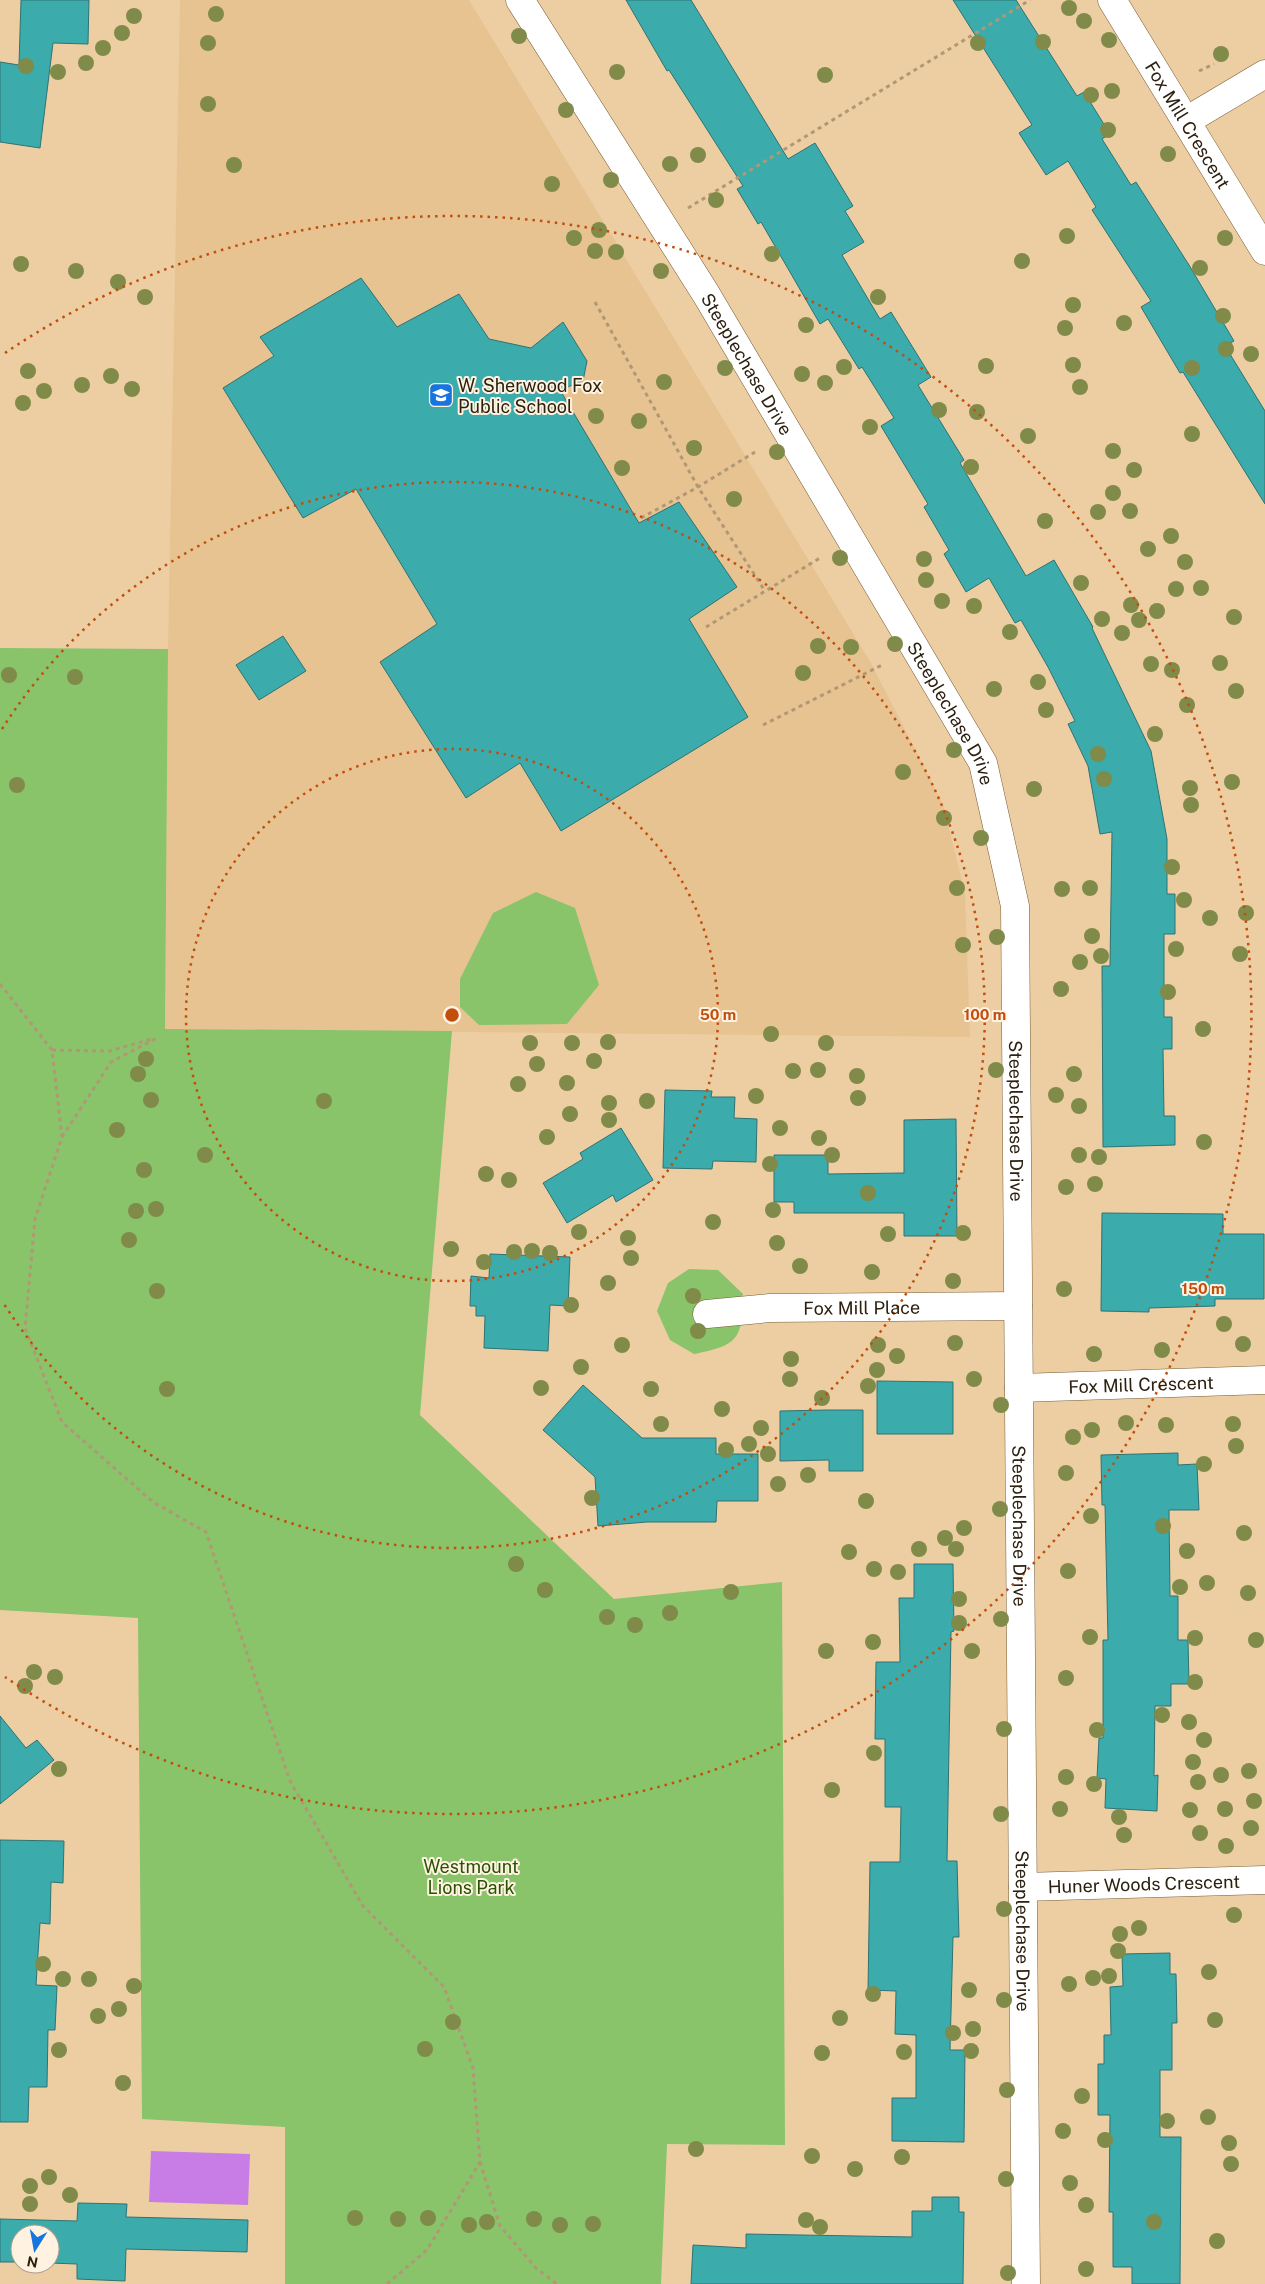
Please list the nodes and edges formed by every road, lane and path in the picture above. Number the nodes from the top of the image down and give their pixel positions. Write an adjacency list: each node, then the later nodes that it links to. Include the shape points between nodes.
1 (520, 0): 6 (street, Steeplechase Drive)
2 (1030, 0): 6 (path)
3 (1112, 0): 5 (street, Fox Mill Crescent)
4 (1265, 74): 5 (street)
5 (1186, 121): 7 (street, Fox Mill Crescent)
6 (662, 224): 20 (street, Steeplechase Drive, via 983,763 1015,906)
7 (1265, 251)
8 (595, 302): 10 (path)
9 (755, 452): 10 (path)
10 (698, 487): 11 (path); 13 (path)
11 (642, 518)
12 (820, 558): 13 (path)
13 (765, 591): 14 (path)
14 (706, 627)
15 (884, 664): 16 (path)
16 (763, 725)
17 (0, 984): 18 (path)
18 (52, 1050): 19 (path); 19 (path, via 108,1051 159,1037 111,1062)
19 (62, 1137): 26 (path, via 35,1219 24,1328 62,1422 153,1502 206,1532 290,1781 363,1906 444,1987 473,2068)
20 (1018, 1306): 21 (street, Fox Mill Place, via 770,1308); 23 (street, Steeplechase Drive)
21 (707, 1314)
22 (1265, 1380): 23 (street, Fox Mill Crescent)
23 (1019, 1388): 25 (street, Steeplechase Drive)
24 (1265, 1880): 25 (street, Huner Woods Crescent)
25 (1023, 1887): 29 (street, Steeplechase Drive)
26 (480, 2162): 27 (path, via 426,2250); 28 (path, via 500,2226 536,2268)
27 (387, 2284)
28 (557, 2284)
29 (1026, 2284)

